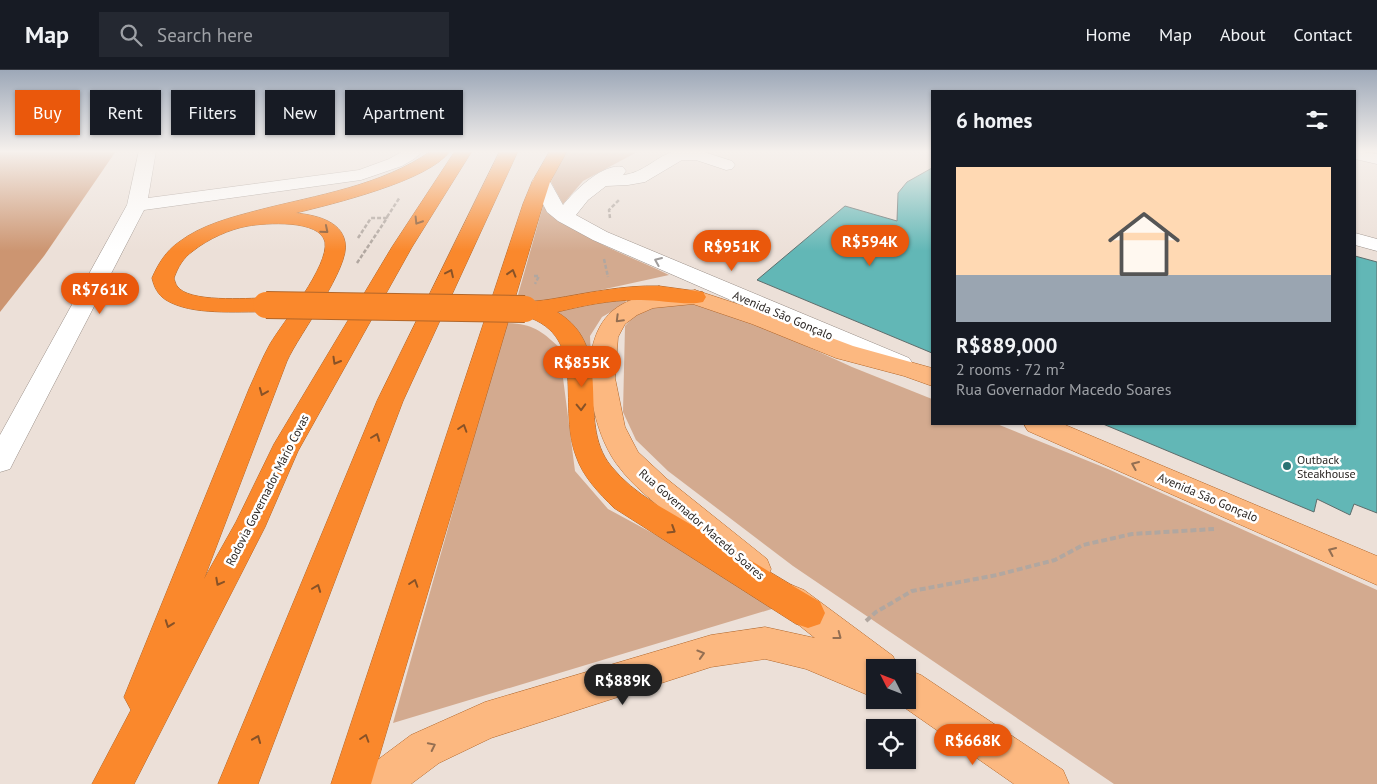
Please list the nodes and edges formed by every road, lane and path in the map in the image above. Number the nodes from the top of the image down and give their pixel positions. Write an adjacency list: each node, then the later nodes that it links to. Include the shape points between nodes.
1 (141, 184): 9 (street)
2 (257, 184): 9 (street)
3 (376, 184): 11 (highway, via 358,192)
4 (442, 184): 28 (highway, Rodovia Governador Mário Covas, one-way to 28, via 402,246 284,452 249,526)
5 (493, 184): 29 (highway, one-way to 5, via 390,401)
6 (540, 184): 30 (highway, one-way to 6)
7 (542, 184): 10 (street, Avenida São Gonçalo, via 554,208)
8 (596, 184): 10 (street, via 577,199)
9 (137, 204): 20 (street)
10 (566, 217): 18 (street, Avenida São Gonçalo, one-way to 10, via 600,236)
11 (245, 220): 17 (highway, bridge, via 217,230 179,252 167,266 163,278 168,290 194,302); 28 (highway, one-way to 28, via 282,217 313,221 327,229 335,240 335,256 281,347 172,614)
12 (382, 225): 15 (path, via 387,218 371,218)
13 (1356, 239): 14 (street)
14 (1377, 245)
15 (353, 246)
16 (696, 297): 17 (highway, via 667,292 639,293 600,296); 18 (main road, Rua Governador Macedo Soares, via 845,352); 23 (main road, Rua Governador Macedo Soares, one-way to 23, via 648,302 616,320 606,337 602,378 611,427 628,459 656,487)
17 (529, 309): 23 (highway, one-way to 23, via 564,329 575,344 580,362 581,417 590,456 601,476 626,500)
18 (922, 374)
19 (1040, 425): 22 (main road, Avenida São Gonçalo, one-way to 19)
20 (0, 461)
21 (1217, 528): 24 (path, via 1132,534 1083,545 1056,560 912,591 876,612)
22 (1377, 571)
23 (808, 614): 24 (main road, Rua Governador Macedo Soares, one-way to 24)
24 (844, 641): 25 (main road, Rua Governador Macedo Soares)
25 (868, 659)
26 (866, 677): 31 (main road, one-way to 26, via 425,749 485,721 711,651 765,643 810,653)
27 (916, 696): 32 (main road)
28 (112, 784)
29 (238, 784)
30 (351, 784)
31 (378, 784)
32 (1049, 784)

